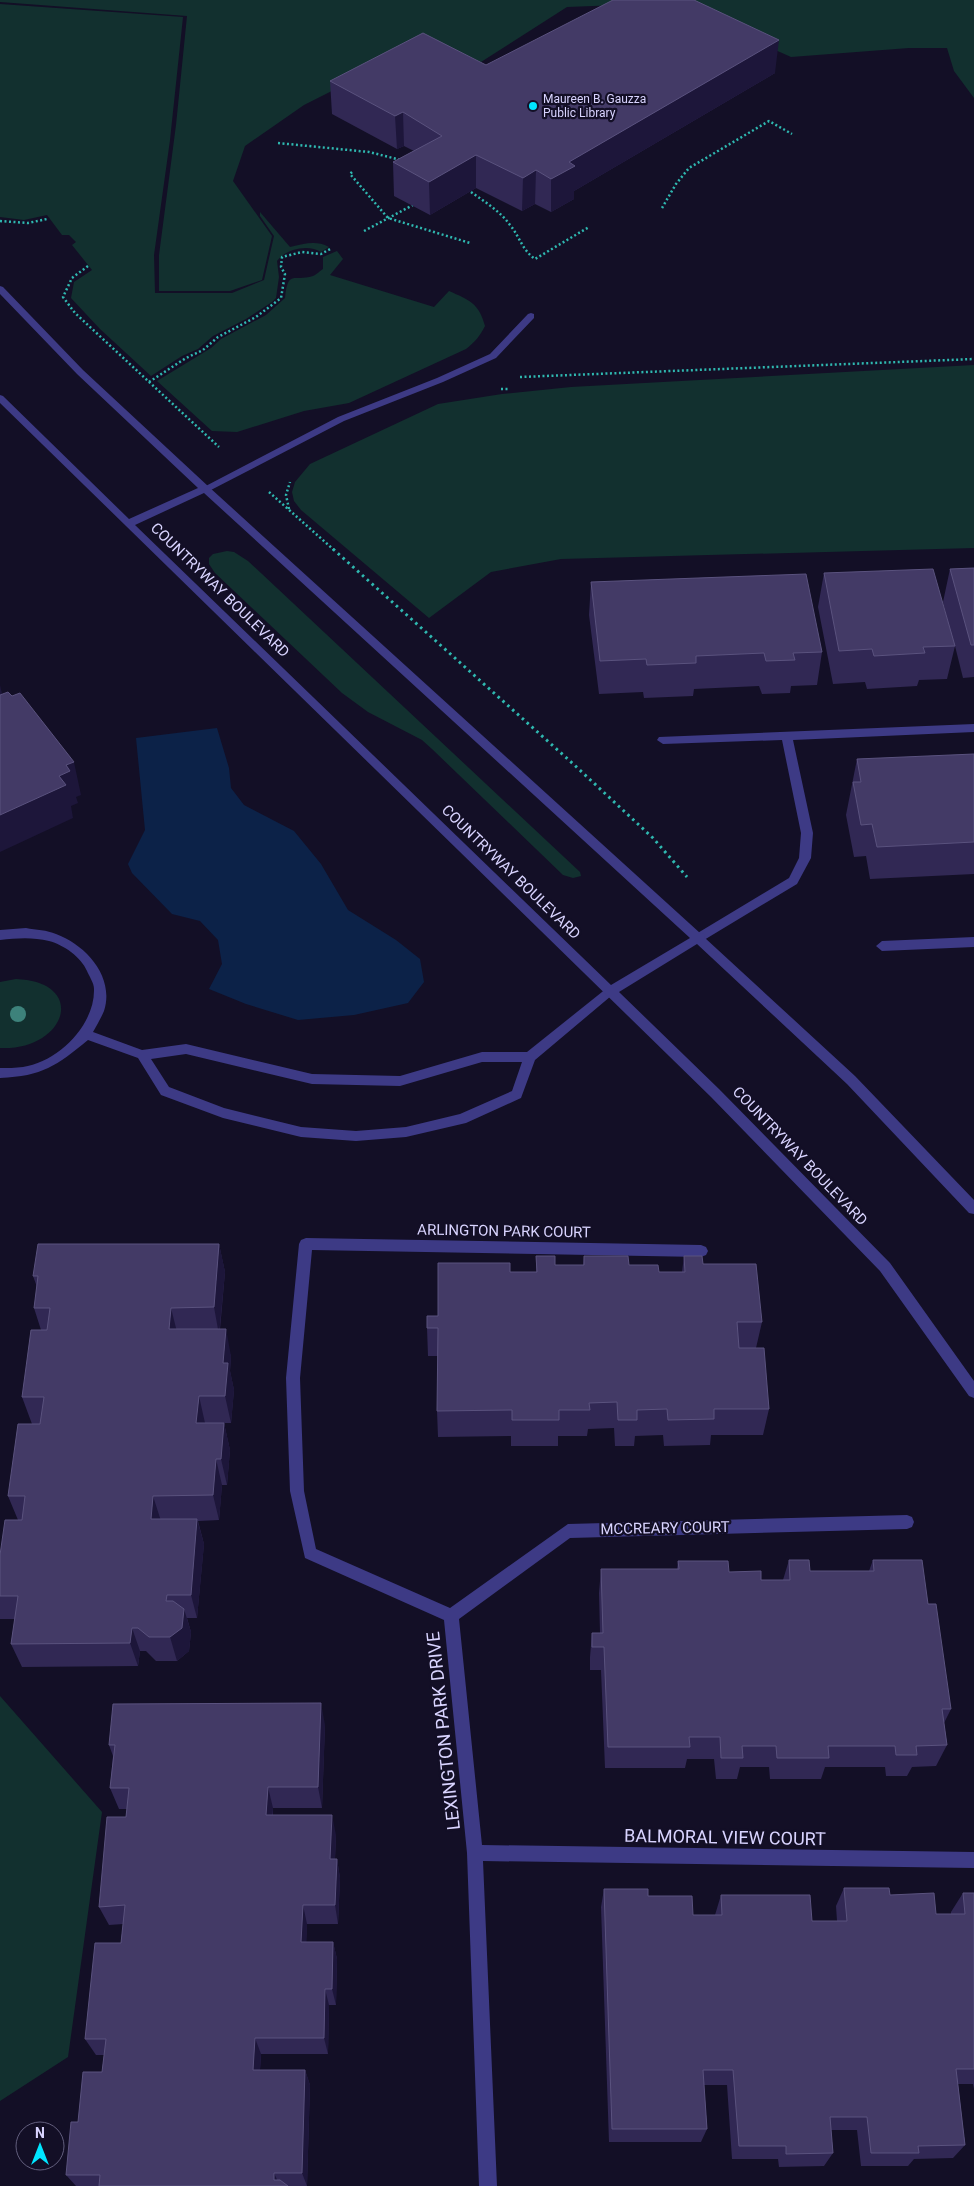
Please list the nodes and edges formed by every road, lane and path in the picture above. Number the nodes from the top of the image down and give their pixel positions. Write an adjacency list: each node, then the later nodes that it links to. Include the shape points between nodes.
1 (792, 134): 9 (path, via 770,120 689,168)
2 (278, 143): 3 (path)
3 (369, 152): 4 (path); 5 (path)
4 (367, 155)
5 (406, 163)
6 (352, 172): 10 (path, via 350,174)
7 (471, 192): 13 (path, via 496,210 515,232 523,250 535,259)
8 (413, 205): 10 (path)
9 (662, 208)
10 (388, 218): 14 (path); 15 (path)
11 (47, 219): 12 (path, via 28,223)
12 (0, 221)
13 (589, 227)
14 (364, 232)
15 (470, 243)
16 (332, 248): 22 (path, via 321,254 296,252 282,258 281,267 285,274 281,298 272,307)
17 (88, 266): 22 (path, via 67,284 63,297 75,313)
18 (0, 289): 25 (street, via 80,372)
19 (531, 316): 25 (street, via 493,356 341,419)
20 (974, 359): 21 (path)
21 (517, 377)
22 (148, 382): 24 (path)
23 (0, 398): 27 (street, COUNTRYWAY BOULEVARD)
24 (200, 429)
25 (205, 489): 27 (street); 33 (street)
26 (282, 503): 31 (path, via 570,761 653,838)
27 (128, 524): 36 (street, COUNTRYWAY BOULEVARD)
28 (974, 728): 29 (street)
29 (787, 736): 30 (street); 33 (street, via 807,833 805,858 793,881)
30 (663, 740)
31 (687, 877)
32 (0, 935): 37 (street, via 26,933 53,937 77,950 90,964 100,987 98,1010)
33 (700, 937): 36 (street); 41 (street, via 851,1080)
34 (974, 942): 35 (street)
35 (882, 946)
36 (611, 992): 39 (street); 44 (street, COUNTRYWAY BOULEVARD, via 716,1093 885,1267)
37 (86, 1034): 38 (street); 40 (street, via 55,1060 24,1072)
38 (142, 1056): 39 (street, via 186,1049 312,1079 356,1081 400,1081 482,1057); 39 (street, via 165,1091 223,1113 301,1132 356,1136 406,1132 470,1116 518,1094)
39 (530, 1057)
40 (0, 1073)
41 (974, 1208)
42 (306, 1244): 43 (street, ARLINGTON PARK COURT); 46 (street, LEXINGTON PARK DRIVE, via 293,1378 297,1492 310,1553)
43 (701, 1251)
44 (974, 1392)
45 (908, 1522): 46 (street, MCCREARY COURT, via 568,1530)
46 (451, 1616): 47 (street, LEXINGTON PARK DRIVE)
47 (475, 1853): 48 (street, BALMORAL VIEW COURT); 49 (street, LEXINGTON PARK DRIVE)
48 (974, 1860)
49 (488, 2186)

